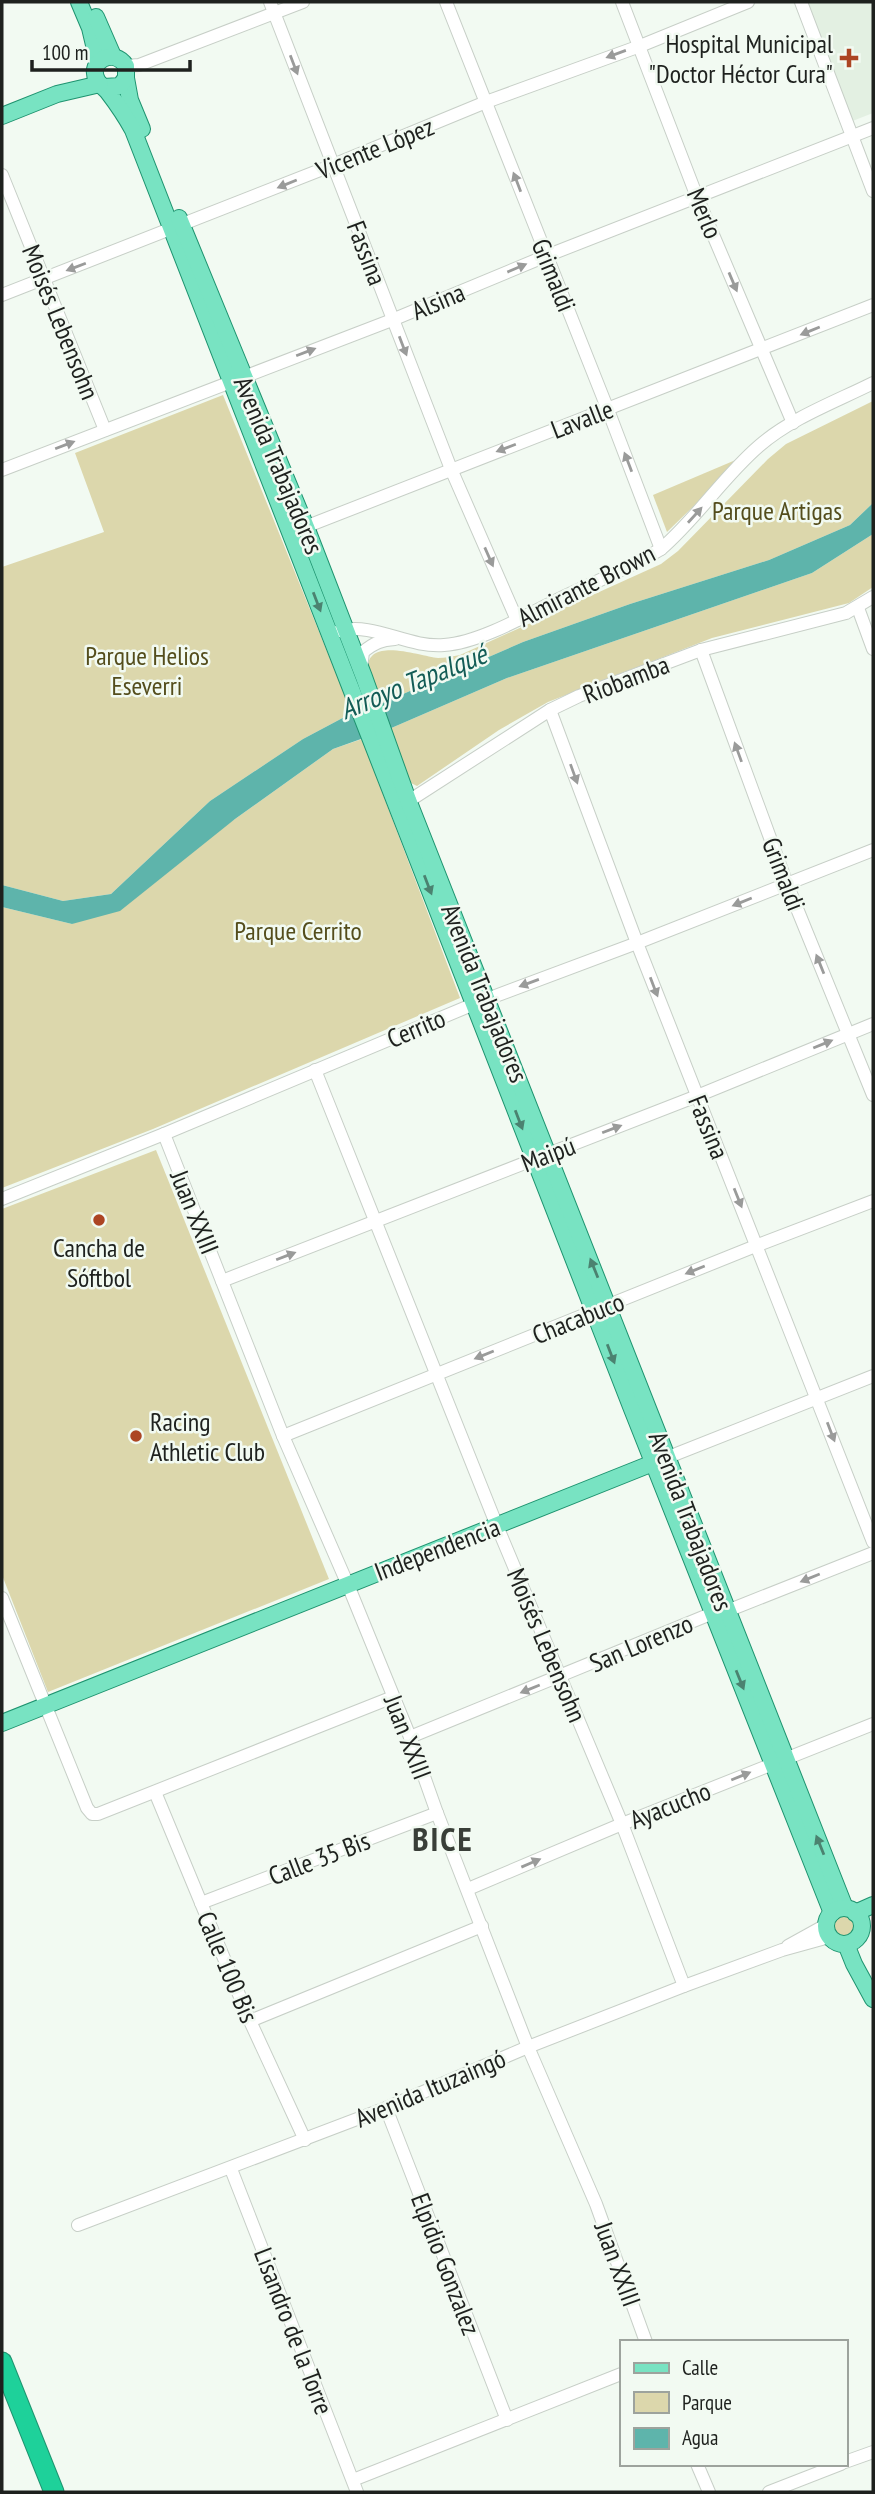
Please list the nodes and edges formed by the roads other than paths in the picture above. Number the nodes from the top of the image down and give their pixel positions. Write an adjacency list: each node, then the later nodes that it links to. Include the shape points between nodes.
1 (79, 2): 10 (main road, Avenida Trabajadores)
2 (91, 2): 10 (main road, Avenida Trabajadores)
3 (303, 2): 8 (street)
4 (446, 2): 11 (street, Grimaldi)
5 (622, 2): 9 (street, Merlo)
6 (748, 2): 9 (street, Vicente López)
7 (801, 2): 14 (street)
8 (272, 8): 10 (street, via 139,65); 15 (street, Fassina, one-way to 15)
9 (640, 46): 11 (street, Vicente López, one-way to 11); 18 (street, Merlo)
10 (109, 72): 12 (main road); 19 (main road, Avenida Trabajadores); 19 (main road, Avenida Trabajadores, via 130,100)
11 (486, 102): 15 (street, Vicente López); 20 (street, Grimaldi, one-way to 11)
12 (2, 116)
13 (873, 128): 14 (street, Alsina)
14 (852, 137): 17 (street); 18 (street, Alsina)
15 (333, 165): 19 (street, Vicente López, one-way to 19); 24 (street, Fassina)
16 (2, 175): 21 (street, Moisés Lebensohn)
17 (873, 191)
18 (697, 197): 20 (street, Alsina); 25 (street, Merlo, one-way to 25)
19 (177, 228): 21 (street, Vicente López, one-way to 21); 26 (main road, Avenida Trabajadores)
20 (545, 256): 24 (street, Alsina, one-way to 20); 28 (street, Grimaldi)
21 (44, 279): 22 (street, Vicente López); 30 (street, Moisés Lebensohn)
22 (2, 295)
23 (873, 305): 25 (street, Lavalle, one-way to 25)
24 (392, 320): 26 (street, Alsina, one-way to 24); 31 (street, Fassina, one-way to 31)
25 (763, 350): 28 (street, Lavalle); 29 (street, Merlo)
26 (236, 378): 30 (street, Alsina); 33 (main road, Avenida Trabajadores)
27 (873, 383): 29 (street, Almirante Brown)
28 (608, 410): 31 (street, Lavalle, one-way to 31); 34 (street, Grimaldi, one-way to 28)
29 (793, 423): 34 (street, Almirante Brown, one-way to 29, via 758,446)
30 (105, 430): 32 (street, Alsina, one-way to 30)
31 (451, 469): 33 (street, Lavalle); 37 (street, Fassina, one-way to 37)
32 (2, 470)
33 (298, 530): 38 (main road, Avenida Trabajadores); 39 (main road, Avenida Trabajadores, one-way to 39)
34 (661, 549): 37 (street, Almirante Brown)
35 (873, 597): 36 (street, Riobamba)
36 (858, 608): 41 (street); 42 (street, Riobamba)
37 (517, 620): 40 (street, Almirante Brown, via 441,646)
38 (346, 629): 39 (street, Almirante Brown); 40 (street, Almirante Brown, via 362,628); 43 (main road, Avenida Trabajadores)
39 (329, 633): 45 (main road, Avenida Trabajadores)
40 (398, 639): 43 (street, via 380,640 363,652)
41 (873, 649)
42 (701, 650): 44 (street, Riobamba); 48 (street, Grimaldi, one-way to 42)
43 (363, 673): 45 (main road, Avenida Trabajadores)
44 (550, 710): 46 (street, Riobamba); 49 (street, Fassina, one-way to 49)
45 (390, 773): 46 (main road, Avenida Trabajadores)
46 (403, 804): 50 (main road, Avenida Trabajadores)
47 (873, 849): 48 (street, Cerrito)
48 (788, 884): 49 (street, Cerrito, one-way to 49); 52 (street, Grimaldi, one-way to 48)
49 (637, 943): 50 (street, Cerrito, one-way to 50); 55 (street, Fassina, one-way to 55)
50 (481, 1001): 53 (street, Cerrito); 57 (main road, Avenida Trabajadores)
51 (873, 1024): 52 (street, Maipú)
52 (848, 1034): 54 (street, Grimaldi); 55 (street, Maipú, one-way to 52)
53 (316, 1070): 56 (street, Cerrito); 60 (street, Moisés Lebensohn)
54 (873, 1095)
55 (697, 1096): 57 (street, Maipú, one-way to 55); 61 (street, Fassina, one-way to 61)
56 (164, 1134): 58 (street, Cerrito); 62 (street, Juan XXIII)
57 (541, 1156): 60 (street, Maipú); 63 (main road, Avenida Trabajadores)
58 (2, 1199)
59 (873, 1202): 61 (street, Chacabuco)
60 (375, 1221): 62 (street, Maipú, one-way to 60); 64 (street, Moisés Lebensohn)
61 (758, 1245): 63 (street, Chacabuco, one-way to 63); 66 (street, Fassina)
62 (222, 1281): 67 (street, Juan XXIII)
63 (602, 1308): 64 (street, Chacabuco, one-way to 64); 68 (main road, Avenida Trabajadores)
64 (437, 1374): 67 (street, Chacabuco); 69 (street, Moisés Lebensohn)
65 (873, 1376): 66 (street, Independencia)
66 (817, 1399): 68 (street, Independencia); 70 (street, Fassina, one-way to 70)
67 (284, 1436): 72 (street, Juan XXIII)
68 (660, 1460): 69 (main road, Independencia); 74 (main road, Avenida Trabajadores)
69 (497, 1526): 72 (main road, Independencia); 75 (street, Moisés Lebensohn)
70 (873, 1542)
71 (873, 1553): 74 (street, San Lorenzo, one-way to 74)
72 (348, 1585): 76 (street, Juan XXIII); 77 (main road, Independencia)
73 (2, 1598): 77 (street)
74 (720, 1612): 75 (street, San Lorenzo); 81 (main road, Avenida Trabajadores)
75 (560, 1678): 80 (street, San Lorenzo, one-way to 80); 84 (street, Moisés Lebensohn)
76 (393, 1697): 80 (street, Juan XXIII); 82 (street)
77 (44, 1705): 78 (main road, Independencia); 82 (street, via 92,1814)
78 (2, 1723)
79 (873, 1724): 81 (street, Ayacucho)
80 (410, 1737): 83 (street, Juan XXIII)
81 (780, 1761): 84 (street, Ayacucho, one-way to 81); 88 (main road, Avenida Trabajadores)
82 (155, 1792): 86 (street, Calle 100 Bis)
83 (437, 1812): 85 (street, Juan XXIII); 86 (street, Calle 35 Bis)
84 (622, 1824): 85 (street, Ayacucho, one-way to 84); 90 (street, Moisés Lebensohn)
85 (468, 1889): 89 (street, Juan XXIII)
86 (201, 1903): 92 (street, Calle 100 Bis)
87 (873, 1905): 88 (main road, Avenida Ituzaingó)
88 (847, 1925): 90 (street, Avenida Ituzaingó); 91 (main road, Avenida Trabajadores, via 864,1962)
89 (482, 1926): 92 (street); 93 (street, Juan XXIII)
90 (684, 1986): 93 (street, Avenida Ituzaingó)
91 (871, 1994)
92 (250, 2021): 95 (street, Calle 100 Bis)
93 (528, 2047): 94 (street, Avenida Ituzaingó); 98 (street, Juan XXIII, via 596,2204)
94 (386, 2108): 95 (street, Avenida Ituzaingó); 101 (street, Elpidio Gonzalez)
95 (305, 2140): 96 (street, Avenida Ituzaingó)
96 (231, 2169): 97 (street, Avenida Ituzaingó); 106 (street, Lisandro de la Torre)
97 (78, 2225)
98 (645, 2340)
99 (2, 2362): 107 (highway)
100 (620, 2374): 101 (street)
101 (507, 2420): 106 (street)
102 (873, 2452): 103 (street)
103 (847, 2462)
104 (698, 2466): 108 (street)
105 (835, 2466): 109 (street)
106 (355, 2486)
107 (54, 2492)
108 (709, 2492)
109 (769, 2492)

